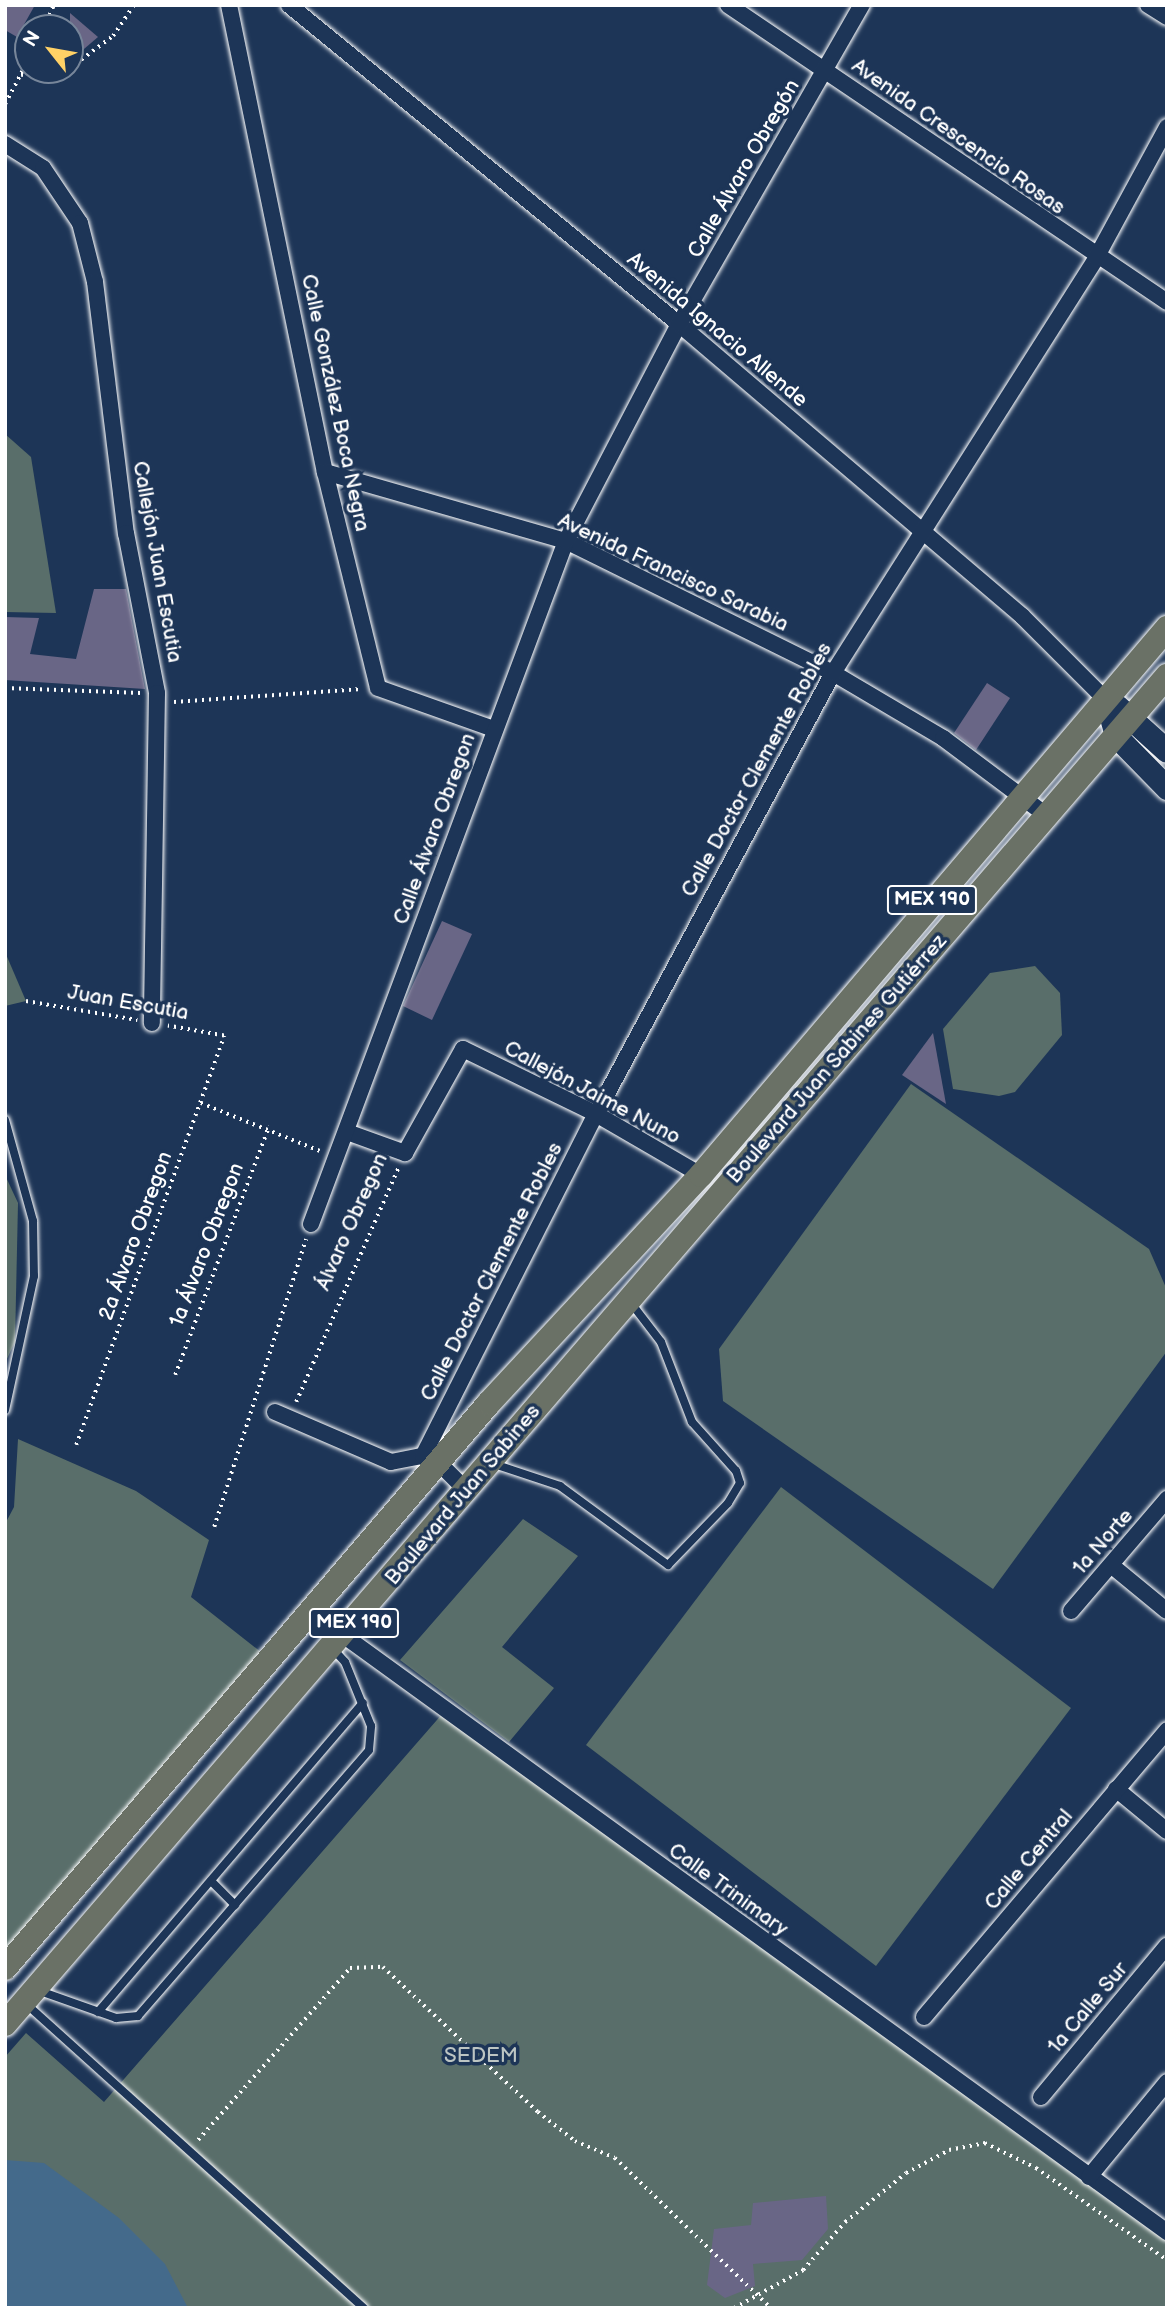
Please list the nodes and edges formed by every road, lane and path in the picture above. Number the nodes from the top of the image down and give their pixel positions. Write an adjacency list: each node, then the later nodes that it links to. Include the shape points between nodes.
1 (134, 5): 8 (path, via 113,36)
2 (229, 5): 17 (street, Calle González Boca Negra)
3 (289, 5): 16 (street, Avenida Ignacio Allende)
4 (728, 5): 9 (street, Avenida Crescencio Rosas)
5 (862, 5): 9 (street, Calle Álvaro Obregón)
6 (1148, 5): 7 (street)
7 (1167, 17)
8 (84, 58)
9 (825, 71): 14 (street, Avenida Crescencio Rosas); 16 (street, Calle Álvaro Obregón)
10 (16, 84): 11 (path)
11 (5, 104)
12 (1167, 127): 14 (street, Calle Doctor Clemente Robles)
13 (5, 144): 25 (street, Callejón Juan Escutia, via 43,169 79,223 94,282 126,533)
14 (1096, 258): 15 (street, Avenida Crescencio Rosas); 18 (street, Calle Doctor Clemente Robles)
15 (1167, 302)
16 (679, 324): 18 (street, Avenida Ignacio Allende); 19 (street, Calle Álvaro Obregón)
17 (325, 472): 19 (street, Avenida Francisco Sarabia); 24 (street, Calle González Boca Negra)
18 (919, 530): 21 (street, Calle Doctor Clemente Robles); 26 (street, Avenida Ignacio Allende, via 1022,617)
19 (566, 541): 21 (street, Avenida Francisco Sarabia); 28 (street, Calle Álvaro Obregon)
20 (1167, 628): 26 (main road, Boulevard Juan Sabines Gutiérrez / MEX 190)
21 (833, 673): 32 (street, Avenida Francisco Sarabia); 39 (street, Calle Doctor Clemente Robles)
22 (1167, 676): 27 (main road, Boulevard Juan Sabines Gutiérrez / MEX 190)
23 (5, 688): 25 (path)
24 (378, 688): 25 (path); 28 (street)
25 (157, 698): 35 (street, Callejón Juan Escutia)
26 (1106, 700): 27 (main road); 29 (main road); 32 (main road, Boulevard Juan Sabines Gutiérrez / MEX 190)
27 (1133, 716): 29 (main road, Boulevard Juan Sabines Gutiérrez / MEX 190); 30 (main road)
28 (494, 729): 42 (street, Calle Álvaro Obregon)
29 (1116, 736): 31 (main road); 33 (main road, Boulevard Juan Sabines Gutiérrez / MEX 190)
30 (1167, 751)
31 (1167, 788)
32 (1023, 792): 33 (street, Avenida Francisco Sarabia); 45 (main road, Boulevard Juan Sabines Gutiérrez / MEX 190)
33 (1046, 815): 46 (main road, Boulevard Juan Sabines Gutiérrez / MEX 190)
34 (26, 1001): 35 (path, Juan Escutia)
35 (152, 1023): 36 (path, Juan Escutia)
36 (224, 1036): 38 (path, 2a Álvaro Obregon)
37 (463, 1049): 39 (street, Callejón Jaime Nuno); 43 (street, Álvaro Obregon)
38 (201, 1103): 41 (path, Álvaro Obregon); 52 (path, 2a Álvaro Obregon)
39 (596, 1114): 45 (street, Callejón Jaime Nuno); 53 (street, Calle Doctor Clemente Robles)
40 (5, 1120): 50 (lane, via 33,1221 34,1276)
41 (269, 1126): 44 (path, Álvaro Obregon); 49 (path, 1a Álvaro Obregon)
42 (347, 1132): 43 (street); 44 (street, Calle Álvaro Obregon)
43 (405, 1153): 51 (path, Álvaro Obregon)
44 (338, 1160): 47 (street, Calle Álvaro Obregon)
45 (701, 1175): 53 (main road, Boulevard Juan Sabines / MEX 190)
46 (698, 1219): 48 (main road, Boulevard Juan Sabines / MEX 190)
47 (311, 1224): 57 (path, Álvaro Obregon)
48 (627, 1298): 54 (main road, Boulevard Juan Sabines / MEX 190); 54 (lane, via 661,1342 692,1422 736,1471 740,1483 728,1503 668,1565 559,1486)
49 (175, 1376)
50 (5, 1410)
51 (282, 1414): 53 (street, via 391,1462)
52 (76, 1445)
53 (431, 1459): 55 (street); 69 (main road, Boulevard Juan Sabines / MEX 190)
54 (490, 1463): 55 (main road, Boulevard Juan Sabines / MEX 190)
55 (467, 1491): 61 (main road, Boulevard Juan Sabines / MEX 190)
56 (1167, 1499): 58 (street, 1a Norte)
57 (214, 1527)
58 (1111, 1565): 59 (street, 1a Norte); 60 (street)
59 (1071, 1611)
60 (1167, 1611)
61 (337, 1641): 62 (lane); 70 (main road, Boulevard Juan Sabines / MEX 190); 77 (street, Calle Trinimary)
62 (363, 1703): 66 (lane); 67 (lane, via 372,1726 369,1750)
63 (1167, 1730): 64 (street, Calle Central)
64 (1116, 1789): 65 (street); 72 (street, Calle Central)
65 (1167, 1831)
66 (211, 1881): 67 (lane); 71 (lane)
67 (235, 1905): 71 (lane, via 138,2016)
68 (1167, 1946): 75 (street, 1a Calle Sur)
69 (5, 1968)
70 (30, 1996): 71 (lane); 73 (main road, Boulevard Juan Sabines / MEX 190); 76 (lane)
71 (98, 2012)
72 (924, 2017)
73 (5, 2024)
74 (1167, 2082): 77 (street)
75 (1041, 2097)
76 (189, 2150): 80 (path, via 350,1968 383,1967 538,2112 575,2141 615,2158); 81 (lane)
77 (1089, 2177): 78 (street, Calle Trinimary)
78 (1167, 2232)
79 (1167, 2260): 80 (path, via 1037,2168 985,2143 949,2150 906,2173 845,2222 803,2270)
80 (761, 2295): 82 (path); 83 (path)
81 (364, 2308)
82 (734, 2308)
83 (772, 2308)

